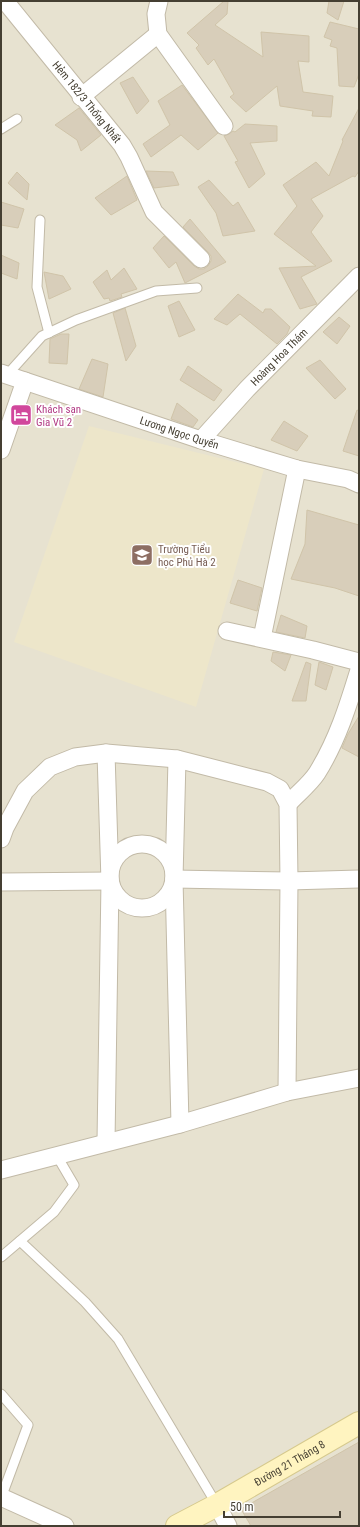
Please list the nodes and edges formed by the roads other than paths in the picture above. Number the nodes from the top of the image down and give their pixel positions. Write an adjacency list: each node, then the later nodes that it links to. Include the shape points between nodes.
1 (5, 1): 4 (street, Hẻm 182/3 Thống Nhất)
2 (159, 1): 3 (street, via 156,14)
3 (158, 34): 4 (street); 6 (street)
4 (81, 97): 9 (street, Hẻm 182/3 Thống Nhất, via 122,145 154,212)
5 (17, 119): 7 (lane)
6 (224, 126)
7 (1, 129)
8 (40, 220): 12 (lane, via 37,287)
9 (202, 259)
10 (359, 276): 15 (street, Hoàng Hoa Thám, via 247,389)
11 (197, 288): 12 (lane, via 156,291 89,314)
12 (49, 333): 13 (lane, via 42,336)
13 (4, 374): 14 (street, Lương Ngọc Quyến)
14 (25, 381): 15 (street, Lương Ngọc Quyến); 16 (street)
15 (201, 440): 17 (street, Lương Ngọc Quyến)
16 (1, 450)
17 (297, 469): 18 (street, Lương Ngọc Quyến, via 348,479); 20 (street)
18 (359, 484)
19 (227, 630): 20 (street)
20 (262, 638): 21 (street)
21 (359, 662)
22 (359, 670): 25 (street, via 335,740 316,774)
23 (106, 753): 24 (street); 26 (street, via 75,757 50,767 25,791); 30 (street)
24 (177, 759): 25 (street, via 267,782 280,789); 27 (street)
25 (288, 804): 29 (street)
26 (1, 839)
27 (174, 879): 29 (street); 30 (street, via 172,889 166,898 148,908 128,905 114,891); 30 (street, via 169,858 152,845 141,844 130,846 114,860 110,870); 34 (street)
28 (359, 879): 29 (street)
29 (289, 880): 33 (street)
30 (110, 881): 31 (street); 35 (street)
31 (1, 882)
32 (359, 1078): 33 (street)
33 (287, 1092): 34 (street)
34 (180, 1124): 35 (street)
35 (106, 1142): 36 (street)
36 (58, 1156): 37 (street); 38 (lane, via 74,1185 54,1212)
37 (1, 1170)
38 (20, 1241): 39 (lane); 43 (lane, via 85,1302 118,1339)
39 (1, 1257)
40 (1, 1394): 42 (lane, via 28,1425)
41 (359, 1423): 43 (main road, Đường 21 Tháng 8)
42 (1, 1498): 44 (street)
43 (217, 1505): 45 (main road, Đường 21 Tháng 8); 46 (street)
44 (64, 1526)
45 (177, 1526)
46 (228, 1526)

